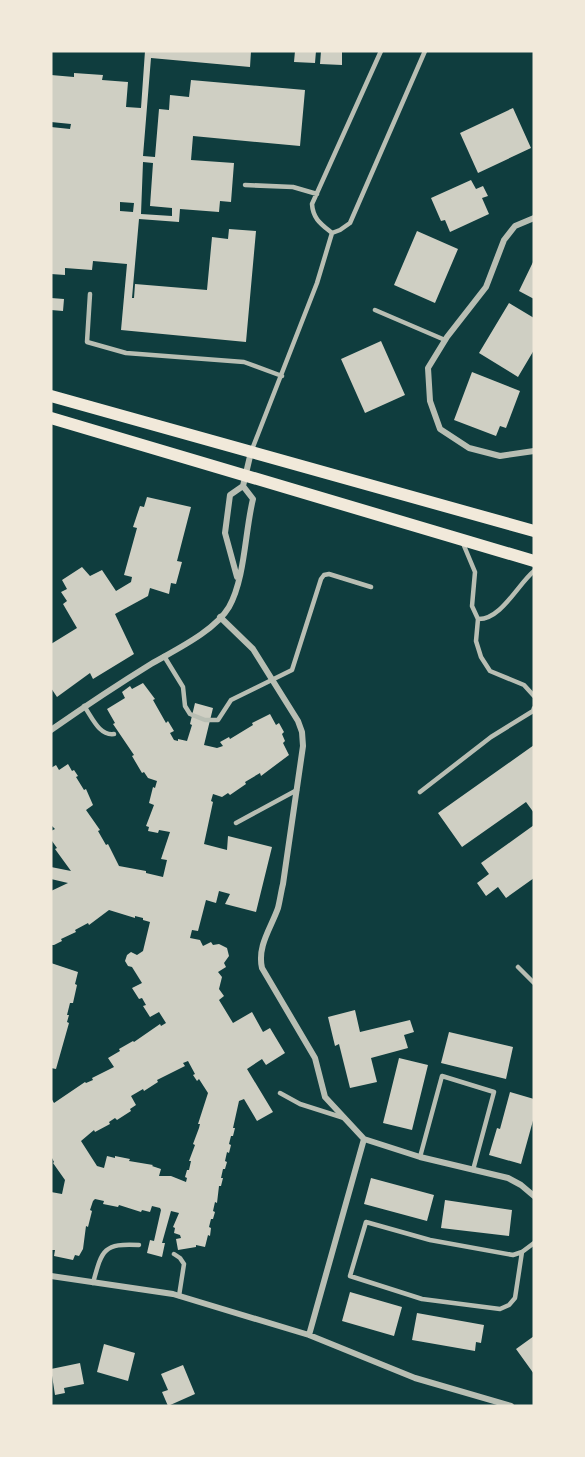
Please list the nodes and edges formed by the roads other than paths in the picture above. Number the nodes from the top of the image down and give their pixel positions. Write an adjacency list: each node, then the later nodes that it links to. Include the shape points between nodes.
1 (381, 51): 4 (lane)
2 (425, 51): 6 (lane, via 350,223)
3 (245, 185): 4 (lane, via 292,187)
4 (317, 195): 6 (lane, via 312,204 313,214)
5 (533, 218): 9 (street, via 515,226 504,240 486,287)
6 (332, 233): 10 (lane)
7 (90, 294): 10 (lane, via 87,342 126,353 244,362)
8 (375, 310): 9 (lane)
9 (445, 340): 14 (street, via 428,368 430,401 440,429 468,448 500,456)
10 (282, 376): 13 (lane)
11 (51, 396): 13 (main road)
12 (51, 418): 15 (main road)
13 (251, 452): 15 (street); 16 (main road)
14 (534, 452)
15 (244, 480): 17 (main road); 20 (street, via 253,499); 20 (street, via 230,495 225,533)
16 (534, 531)
17 (461, 539): 18 (main road); 23 (lane, via 475,572 472,606)
18 (534, 561)
19 (534, 571): 23 (lane, via 502,608 484,620)
20 (238, 581): 22 (street, via 228,609)
21 (371, 587): 25 (lane, via 324,575 292,670)
22 (220, 617): 24 (street); 25 (street, via 253,649)
23 (478, 619): 26 (lane, via 476,641 490,672 524,685)
24 (164, 656): 25 (lane, via 183,687 190,714 205,720 218,720 231,700); 27 (street)
25 (273, 681): 31 (street, via 302,732)
26 (534, 696)
27 (84, 706): 29 (street); 30 (lane, via 102,732)
28 (534, 708): 32 (lane)
29 (51, 730)
30 (114, 734)
31 (297, 790): 33 (lane); 37 (street, via 278,906 259,958 315,1058 325,1097)
32 (420, 792)
33 (236, 823)
34 (518, 968): 35 (lane)
35 (534, 983)
36 (280, 1093): 37 (lane)
37 (344, 1118): 38 (street)
38 (364, 1139): 39 (street); 49 (street)
39 (420, 1157): 40 (street); 40 (lane, via 442,1076 494,1092)
40 (473, 1170): 41 (street, via 508,1178)
41 (534, 1196)
42 (534, 1243): 44 (lane)
43 (139, 1245): 47 (lane, via 117,1244 108,1248)
44 (522, 1252): 44 (lane, via 513,1255 430,1240 366,1222 350,1275 422,1299 500,1310 515,1298)
45 (174, 1254): 48 (lane, via 184,1264)
46 (51, 1276): 47 (street)
47 (93, 1283): 48 (street)
48 (179, 1296): 49 (street)
49 (309, 1335): 50 (street, via 415,1378)
50 (511, 1406)

